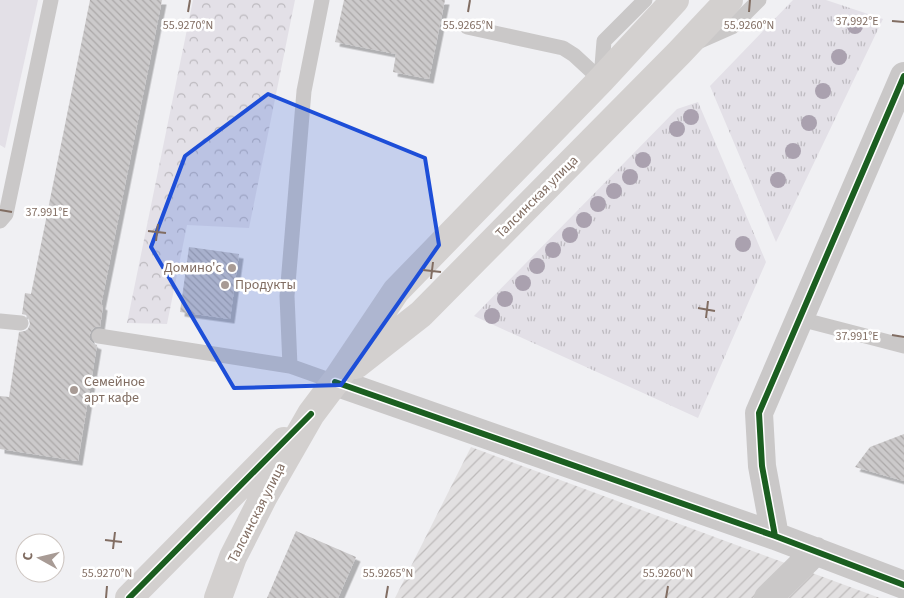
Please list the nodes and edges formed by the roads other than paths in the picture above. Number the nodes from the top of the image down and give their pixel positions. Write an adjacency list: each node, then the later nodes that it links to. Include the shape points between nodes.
1 (51, 0): 11 (lane, via 6,214)
2 (322, 0): 17 (lane, via 303,101 286,296)
3 (645, 0): 10 (lane, via 604,41)
4 (675, 0): 10 (main road, Талсинская улица)
5 (729, 0): 8 (main road, Талсинская улица)
6 (759, 0): 8 (lane, via 732,27)
7 (467, 27): 10 (lane, via 563,48)
8 (684, 48): 18 (main road, Талсинская улица, via 422,314)
9 (904, 76): 12 (street)
10 (601, 80): 18 (main road, Талсинская улица, via 396,291)
11 (0, 221)
12 (800, 318): 16 (lane); 20 (street, via 759,413 762,466)
13 (0, 320): 14 (lane)
14 (20, 322)
15 (99, 336): 17 (lane)
16 (904, 346)
17 (290, 366): 18 (lane)
18 (335, 382): 19 (main road, Талсинская улица); 20 (street)
19 (311, 414): 23 (main road); 24 (main road, Талсинская улица, via 232,557)
20 (775, 536): 21 (street)
21 (816, 552): 22 (street); 25 (street)
22 (904, 585)
23 (129, 598)
24 (218, 598)
25 (768, 598)

